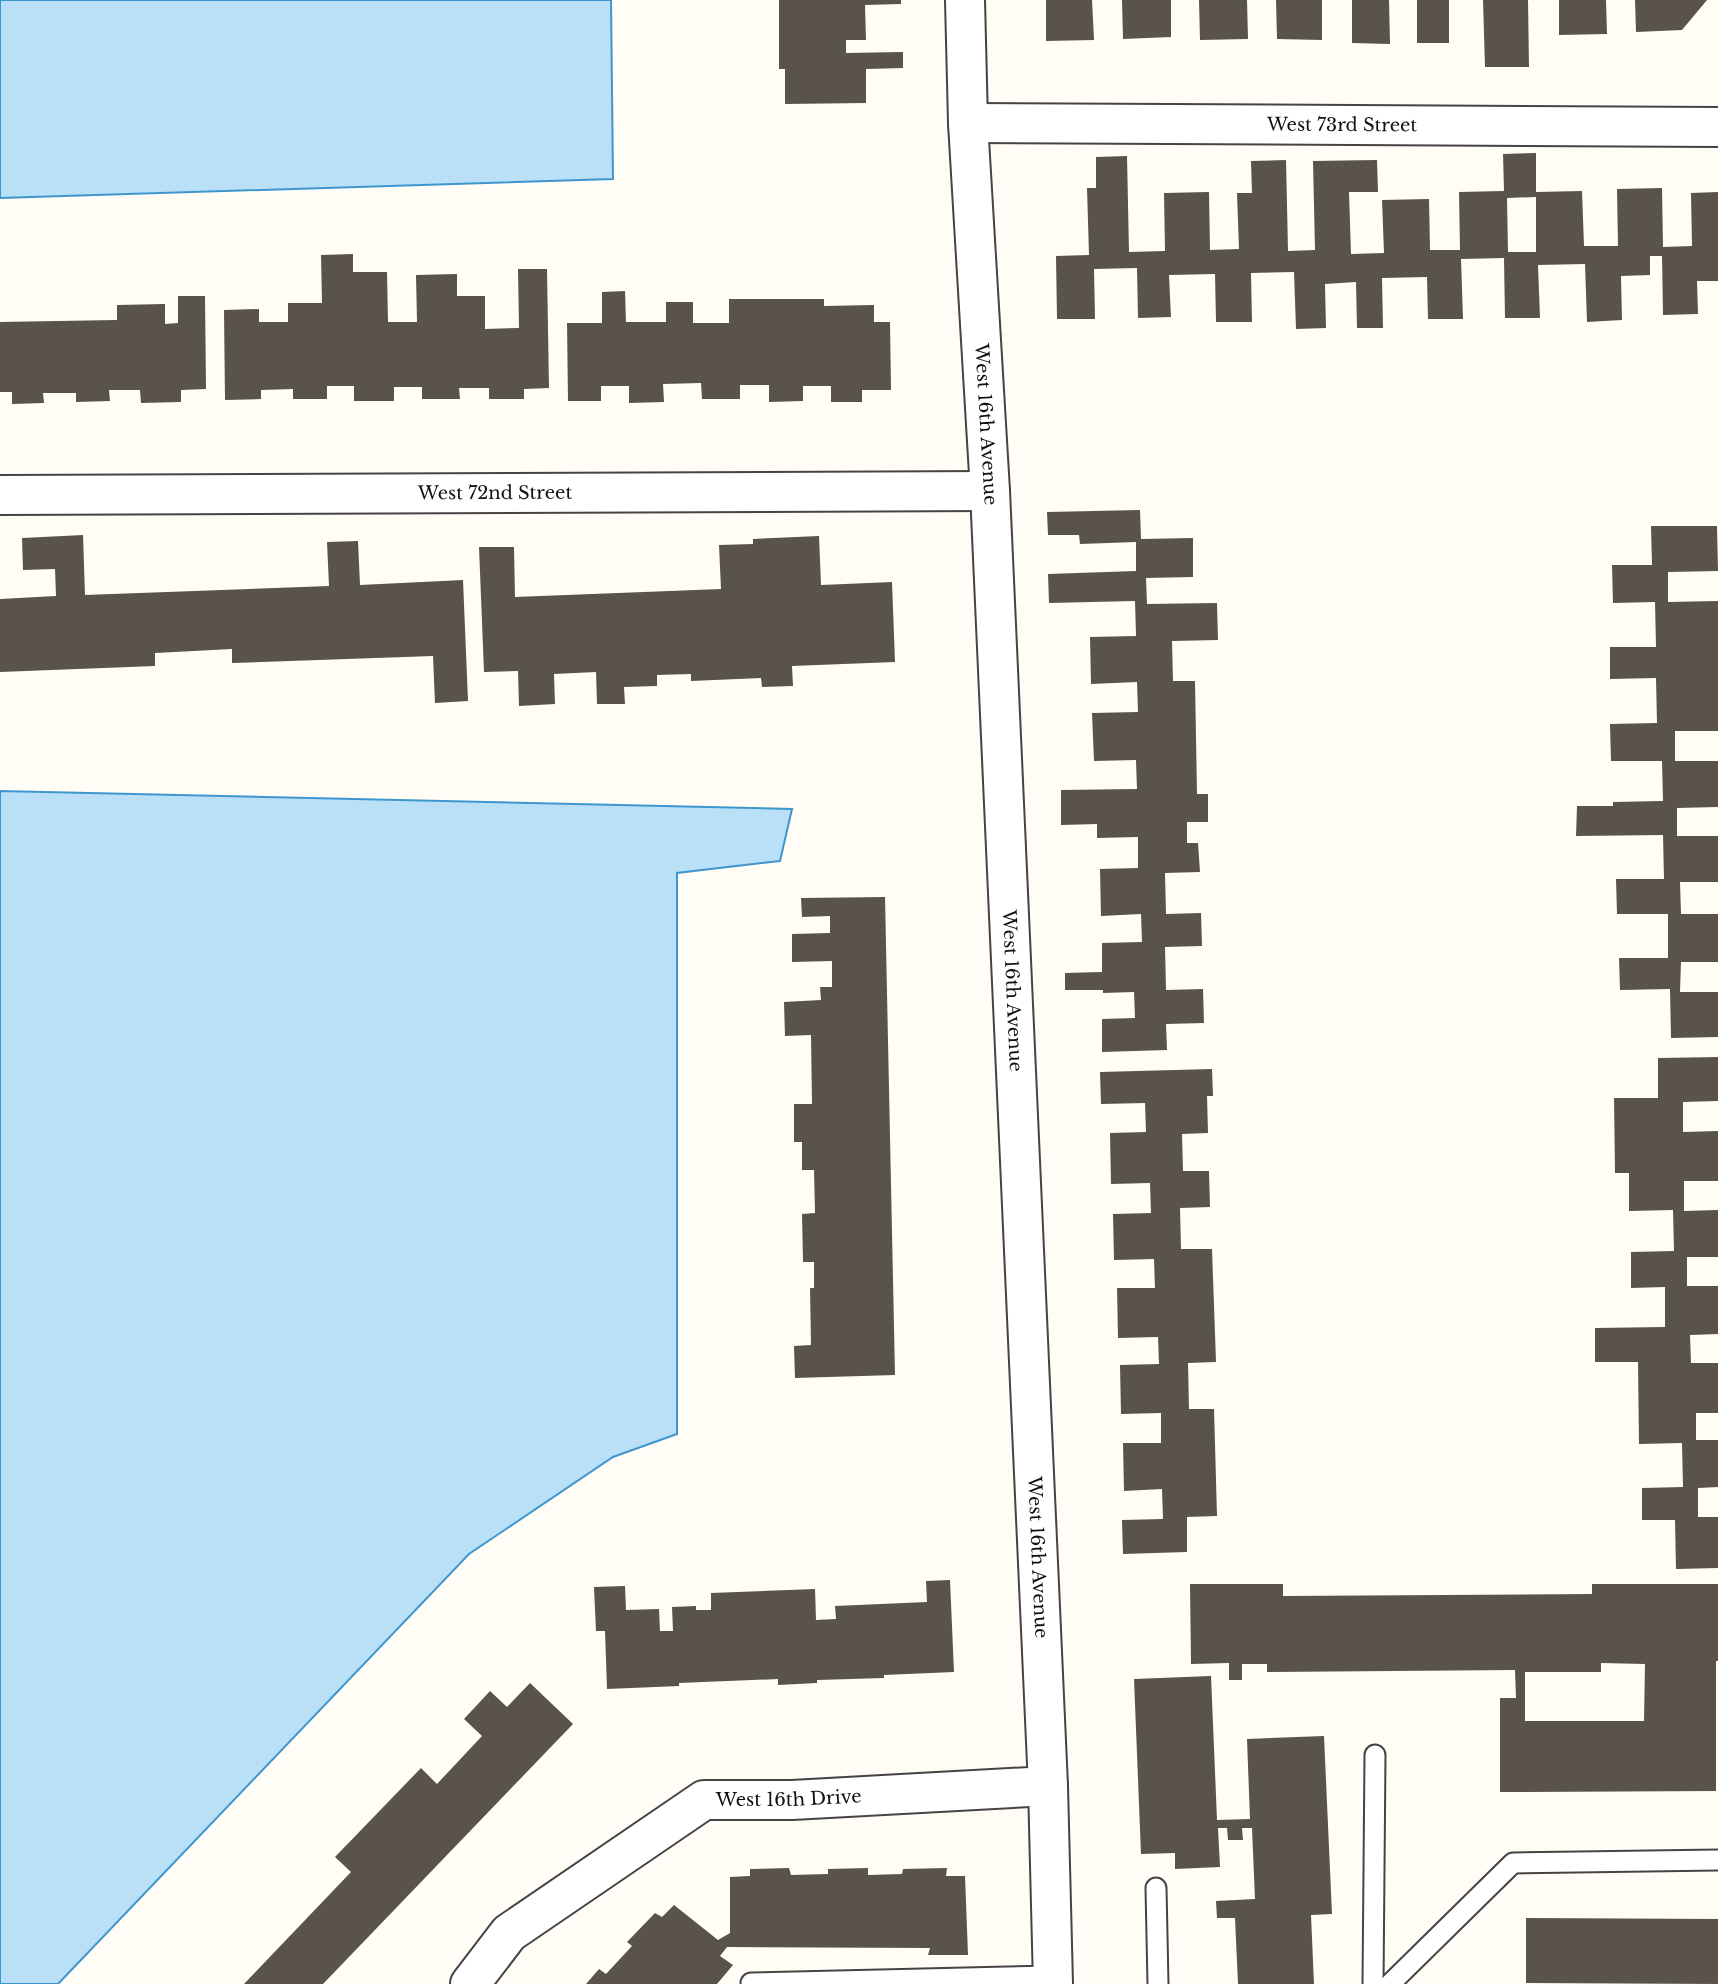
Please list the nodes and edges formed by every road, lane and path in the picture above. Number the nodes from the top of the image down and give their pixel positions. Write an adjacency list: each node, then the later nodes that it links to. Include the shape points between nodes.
1 (965, 0): 2 (street, West 16th Avenue)
2 (968, 123): 3 (street, West 73rd Street); 4 (street, West 16th Avenue)
3 (1718, 127)
4 (990, 491): 5 (street, West 72nd Street); 7 (street, West 16th Avenue)
5 (0, 495)
6 (1374, 1755): 14 (lane)
7 (1048, 1786): 10 (street, West 16th Avenue); 12 (street, West 16th Drive, via 792,1800 704,1800 509,1933)
8 (1718, 1860): 15 (lane, via 1513,1863)
9 (1156, 1888): 13 (lane)
10 (1053, 1980): 11 (lane)
11 (751, 1983)
12 (470, 1984)
13 (1158, 1984)
14 (1373, 1984)
15 (1390, 1984)

